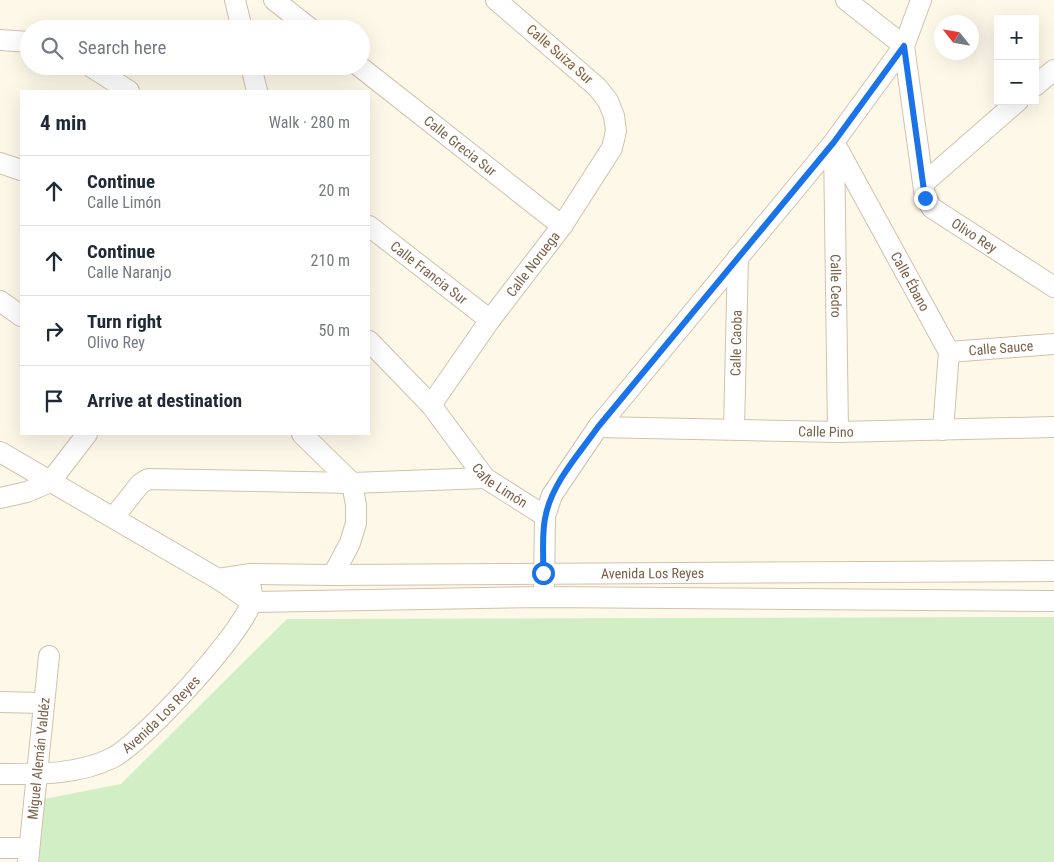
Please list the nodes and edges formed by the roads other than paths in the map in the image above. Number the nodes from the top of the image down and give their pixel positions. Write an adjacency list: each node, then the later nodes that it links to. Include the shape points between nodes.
1 (274, 0): 7 (street)
2 (496, 0): 19 (street, Calle Suiza Sur, via 597,87)
3 (846, 0): 10 (street)
4 (921, 0): 10 (street)
5 (232, 2): 6 (street)
6 (239, 20)
7 (300, 20)
8 (0, 40): 9 (street)
9 (20, 41)
10 (904, 46): 20 (street); 23 (street, Olivo Rey)
11 (1054, 70): 15 (street)
12 (104, 75): 16 (street)
13 (254, 75): 17 (street)
14 (369, 75): 24 (street, Calle Grecia Sur)
15 (1039, 83)
16 (127, 90)
17 (258, 90)
18 (1013, 105): 23 (street)
19 (614, 116): 24 (street, Calle Noruega, via 616,131 612,148)
20 (834, 142): 26 (street); 33 (street, Calle Ébano); 39 (street, Calle Cedro)
21 (0, 163): 22 (street)
22 (20, 170)
23 (924, 182): 27 (street, Olivo Rey, via 925,198 932,208)
24 (562, 226): 30 (street, Calle Noruega)
25 (370, 227): 30 (street, Calle Francia Sur)
26 (738, 257): 35 (street); 37 (street, Calle Caoba)
27 (1054, 287)
28 (0, 301): 29 (street)
29 (20, 315)
30 (490, 320): 34 (street, Calle Noruega)
31 (370, 343): 34 (street, Calle Limón)
32 (1054, 344): 33 (street, Calle Sauce)
33 (949, 352): 38 (street)
34 (431, 405): 43 (street, Calle Limón)
35 (598, 427): 37 (street, Calle Pino); 47 (street, via 552,494)
36 (1054, 427): 38 (street, Calle Pino)
37 (734, 429): 39 (street, Calle Pino)
38 (943, 430): 39 (street, Calle Pino)
39 (838, 432)
40 (86, 435): 44 (street)
41 (303, 435): 45 (street)
42 (0, 452): 44 (street)
43 (485, 478): 45 (street); 47 (street, Calle Limón)
44 (50, 482): 46 (street, via 27,492); 48 (street)
45 (352, 483): 48 (street, via 148,479 140,484); 52 (street, via 356,523 350,543)
46 (0, 498)
47 (545, 516): 50 (street)
48 (114, 517): 53 (street)
49 (1054, 572): 50 (street, Avenida Los Reyes)
50 (543, 573): 52 (street, Avenida Los Reyes); 54 (street)
51 (251, 574): 52 (street, Avenida Los Reyes); 53 (street, Avenida Los Reyes); 56 (street)
52 (333, 575)
53 (218, 579): 56 (street)
54 (544, 597): 55 (street, Avenida Los Reyes); 56 (street, Avenida Los Reyes)
55 (1054, 601)
56 (252, 602): 61 (street, Avenida Los Reyes, via 234,634 215,658 136,743 113,758 83,769)
57 (49, 656): 59 (street, Miguel Alemán Valdéz)
58 (0, 702): 59 (street)
59 (42, 703): 61 (street, Miguel Alemán Valdéz)
60 (0, 774): 61 (street, Avenida Los Reyes)
61 (36, 774): 63 (street, Miguel Alemán Valdéz)
62 (0, 848): 63 (street)
63 (29, 855)

